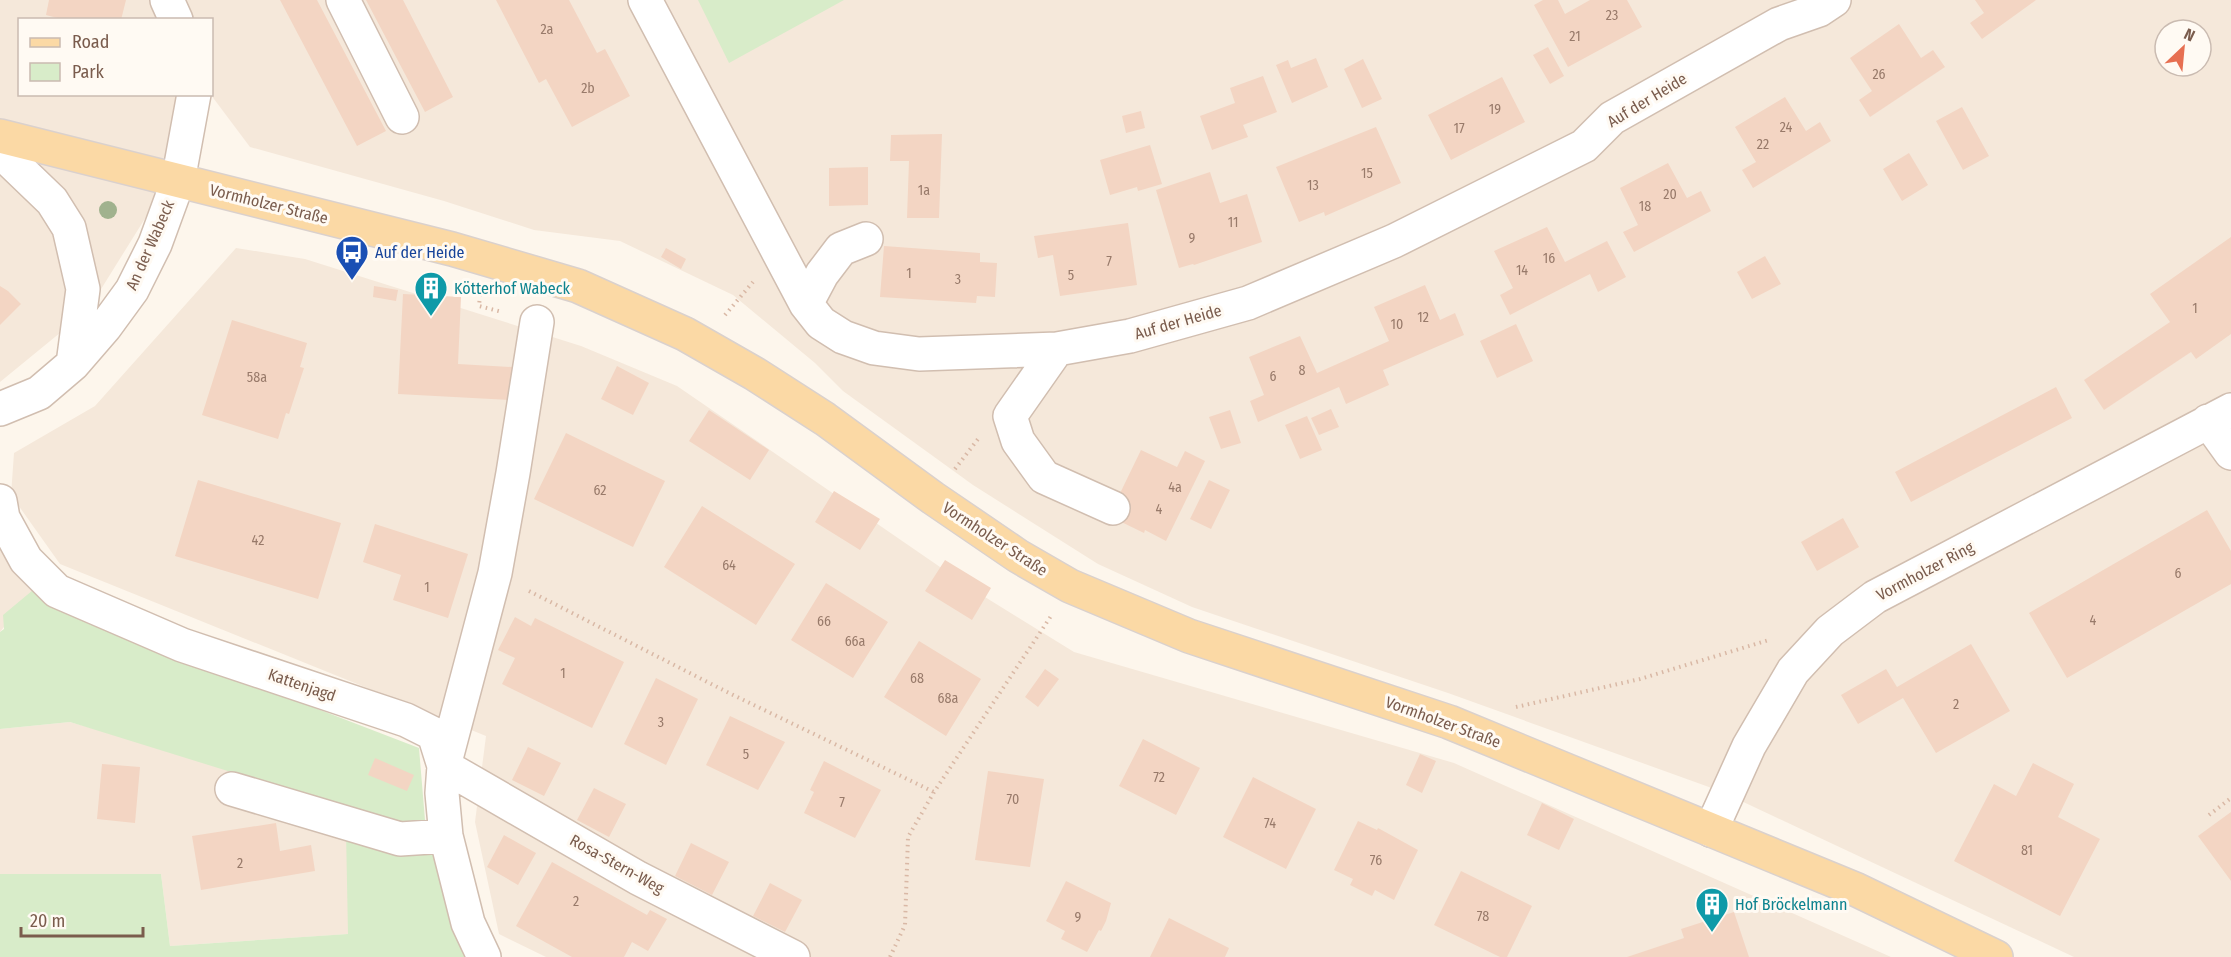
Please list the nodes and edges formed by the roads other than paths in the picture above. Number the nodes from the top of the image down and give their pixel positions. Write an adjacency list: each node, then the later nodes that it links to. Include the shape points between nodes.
1 (167, 0): 5 (street)
2 (344, 0): 7 (street)
3 (645, 0): 12 (street, Auf der Heide)
4 (1834, 0): 14 (street, Auf der Heide, via 1819,10 1779,24 1612,118 1584,146 1394,241 1248,303 1130,336)
5 (175, 18)
6 (194, 96): 10 (street, An der Wabeck)
7 (402, 117)
8 (0, 136): 10 (main road, Vormholzer Straße)
9 (0, 151): 15 (street, via 52,201 69,228 83,289)
10 (178, 181): 15 (street, An der Wabeck, via 132,290); 23 (main road, Vormholzer Straße, via 452,249 578,286 676,330 755,374 1018,556 1070,586 1189,636 1449,722)
11 (866, 239): 12 (street, via 841,249)
12 (806, 304): 14 (street, Auf der Heide, via 821,323 843,337 874,348 919,354)
13 (537, 322): 21 (street, via 495,573)
14 (1057, 349): 20 (street, via 1010,416 1018,441 1044,477)
15 (74, 364): 16 (street, An der Wabeck, via 39,393)
16 (0, 409)
17 (2219, 415): 18 (street); 23 (street, Vormholzer Ring, via 1875,597 1830,631 1793,671 1762,722)
18 (2231, 453)
19 (0, 501): 21 (street, Kattenjagd, via 3,518 26,560 57,591 182,645 406,720 434,734)
20 (1113, 508)
21 (444, 766): 24 (street, Kattenjagd); 26 (street, Rosa-Stern-Weg, via 638,878)
22 (231, 789): 24 (street, via 400,839)
23 (1711, 830): 27 (main road, Vormholzer Straße, via 1857,890)
24 (446, 836): 25 (street, Kattenjagd, via 468,923)
25 (484, 957)
26 (793, 957)
27 (1996, 957)

